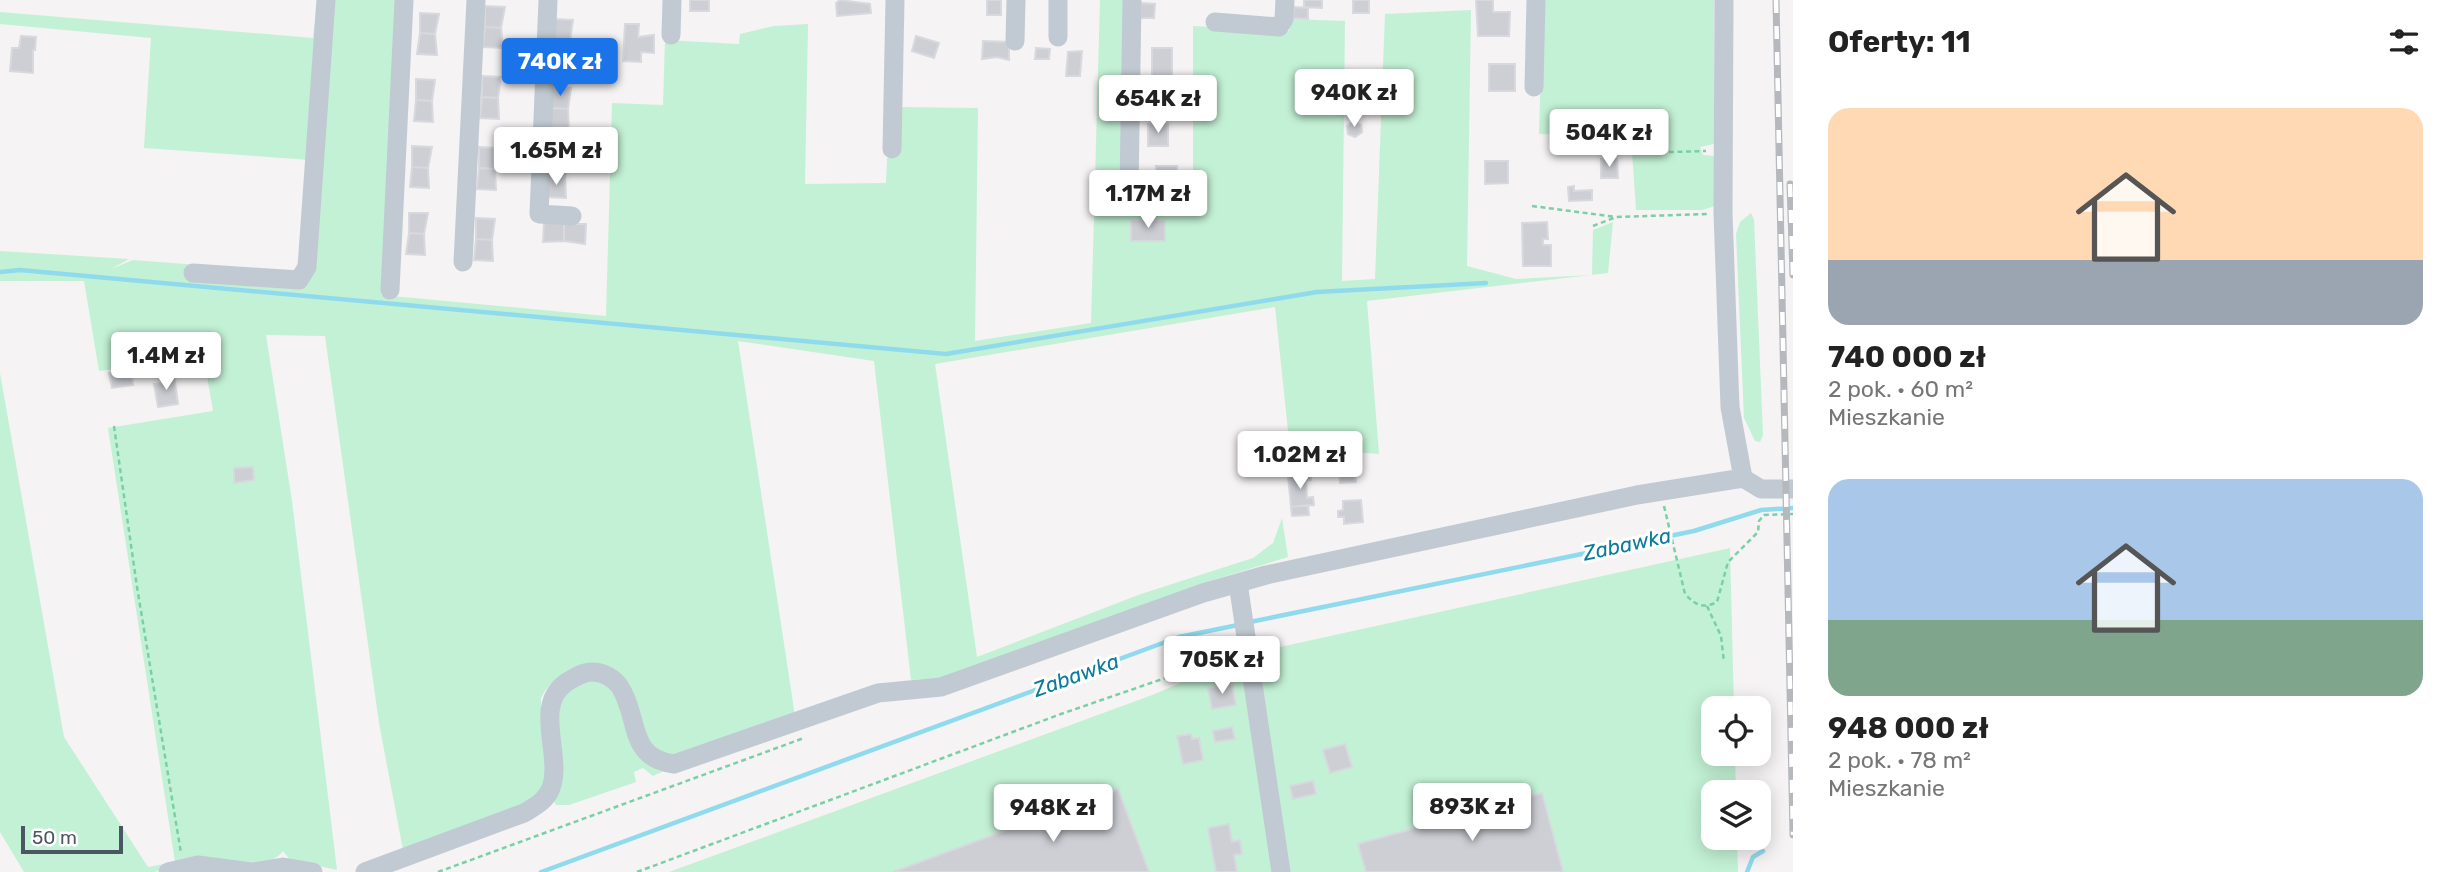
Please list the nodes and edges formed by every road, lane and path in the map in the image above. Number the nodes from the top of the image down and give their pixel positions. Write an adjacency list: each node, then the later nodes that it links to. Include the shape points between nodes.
1 (326, 0): 28 (street, via 307,267 299,280)
2 (404, 0): 29 (street)
3 (476, 0): 27 (street)
4 (548, 0): 24 (street, via 539,214)
5 (672, 0): 14 (street)
6 (895, 0): 18 (street)
7 (1016, 0): 16 (street)
8 (1058, 0): 15 (street)
9 (1132, 0): 21 (street)
10 (1285, 0): 13 (street, via 1279,27)
11 (1536, 0): 17 (street)
12 (1724, 0): 19 (street)
13 (1215, 22)
14 (671, 35)
15 (1058, 37)
16 (1015, 41)
17 (1534, 87)
18 (892, 149)
19 (1723, 150): 20 (path); 23 (street)
20 (1634, 153)
21 (1129, 190)
22 (1532, 206): 25 (path)
23 (1723, 213): 25 (path); 31 (street, via 1730,407)
24 (572, 216)
25 (1616, 217): 26 (path)
26 (1592, 226)
27 (463, 262)
28 (193, 273)
29 (390, 290)
30 (114, 426): 40 (path)
31 (1743, 478): 32 (street, via 1761,489); 35 (street, via 1637,495)
32 (1793, 489)
33 (1793, 514): 36 (path, via 1765,515 1759,521 1758,532 1728,562 1717,602)
34 (1667, 521): 36 (path, via 1685,594 1695,604)
35 (1238, 583): 37 (street); 43 (street, via 941,687 878,693 674,764 656,762 642,748 621,688 612,677 594,672 578,675 554,694 550,709 554,776 544,801 524,813)
36 (1707, 606): 38 (path, via 1721,636)
37 (1246, 632): 45 (path, via 1061,714); 46 (street)
38 (1724, 662)
39 (812, 735): 44 (path)
40 (177, 869): 41 (street, via 220,866)
41 (252, 872): 42 (street, via 283,867)
42 (313, 872)
43 (365, 872)
44 (438, 872)
45 (637, 872)
46 (1281, 872)

